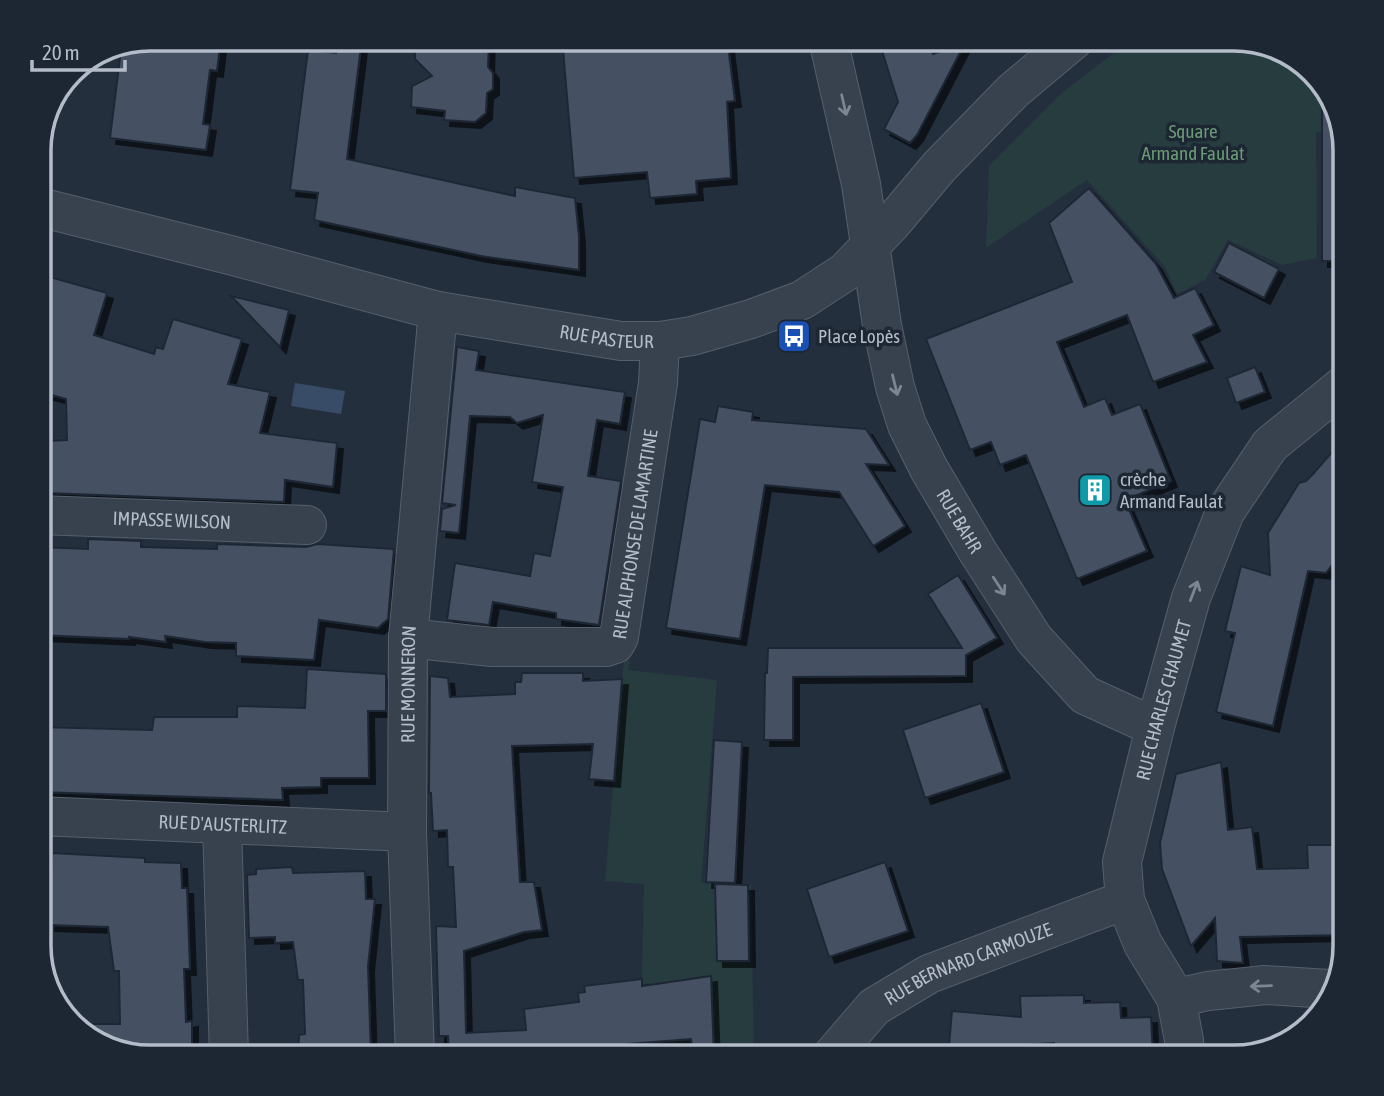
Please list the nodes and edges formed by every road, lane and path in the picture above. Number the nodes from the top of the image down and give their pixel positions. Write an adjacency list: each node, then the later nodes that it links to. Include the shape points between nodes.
1 (831, 51): 4 (street, RUE BAHR, one-way to 4)
2 (1059, 51): 4 (street, RUE PASTEUR, via 1013,91)
3 (51, 210): 5 (street, RUE PASTEUR)
4 (870, 245): 6 (street, RUE PASTEUR, via 845,272 802,300 751,319); 11 (street, RUE BAHR, one-way to 11, via 882,325 907,425 978,552 1034,639 1085,695)
5 (438, 311): 6 (street, RUE PASTEUR, via 621,341); 10 (street, RUE MONNERON)
6 (660, 341): 10 (street, RUE ALPHONSE DE LAMARTINE, via 656,396 615,644 492,647)
7 (1333, 394): 11 (street, RUE CHARLES CHAUMET, one-way to 7, via 1191,598 1225,512 1270,445)
8 (51, 515): 9 (street, IMPASSE WILSON)
9 (307, 526)
10 (408, 638): 14 (street, RUE MONNERON)
11 (1155, 727): 15 (street, RUE CHARLES CHAUMET, via 1122,862)
12 (51, 817): 13 (street, RUE D'AUSTERLITZ)
13 (222, 824): 14 (street, RUE D'AUSTERLITZ); 18 (street)
14 (407, 832): 19 (street, RUE MONNERON)
15 (1125, 900): 17 (street, RUE CHARLES CHAUMET, via 1143,944); 20 (street, RUE BERNARD CARMOUZE, via 929,974 874,1007)
16 (1323, 989): 17 (street, one-way to 17, via 1265,985)
17 (1176, 998): 21 (street, RUE CHARLES CHAUMET)
18 (229, 1045)
19 (415, 1045)
20 (842, 1045)
21 (1183, 1045)

